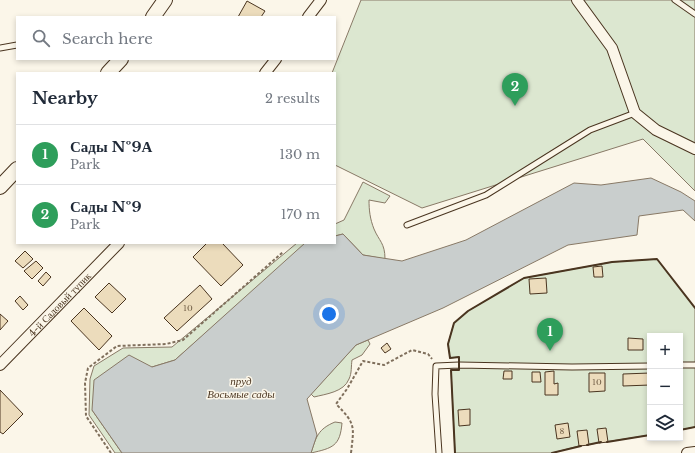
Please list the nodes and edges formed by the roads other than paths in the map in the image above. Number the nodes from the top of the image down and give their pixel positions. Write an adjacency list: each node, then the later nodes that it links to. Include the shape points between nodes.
1 (165, 0): 6 (street)
2 (321, 0): 7 (street)
3 (577, 0): 14 (street, via 612,48)
4 (675, 0): 5 (lane)
5 (695, 14)
6 (154, 16)
7 (309, 16)
8 (16, 45): 9 (lane)
9 (0, 48)
10 (116, 60): 12 (street)
11 (275, 60): 13 (street)
12 (109, 72)
13 (267, 72)
14 (635, 113): 15 (street, via 656,130); 18 (lane, via 590,130 486,194)
15 (695, 149)
16 (16, 170): 17 (street)
17 (0, 187)
18 (407, 225)
19 (117, 244): 20 (street, 4-й Садовый тупик)
20 (0, 365)
21 (683, 365): 22 (lane)
22 (695, 365)
23 (647, 366): 25 (lane, via 436,366)
24 (695, 452): 26 (street)
25 (439, 453)
26 (687, 453)

